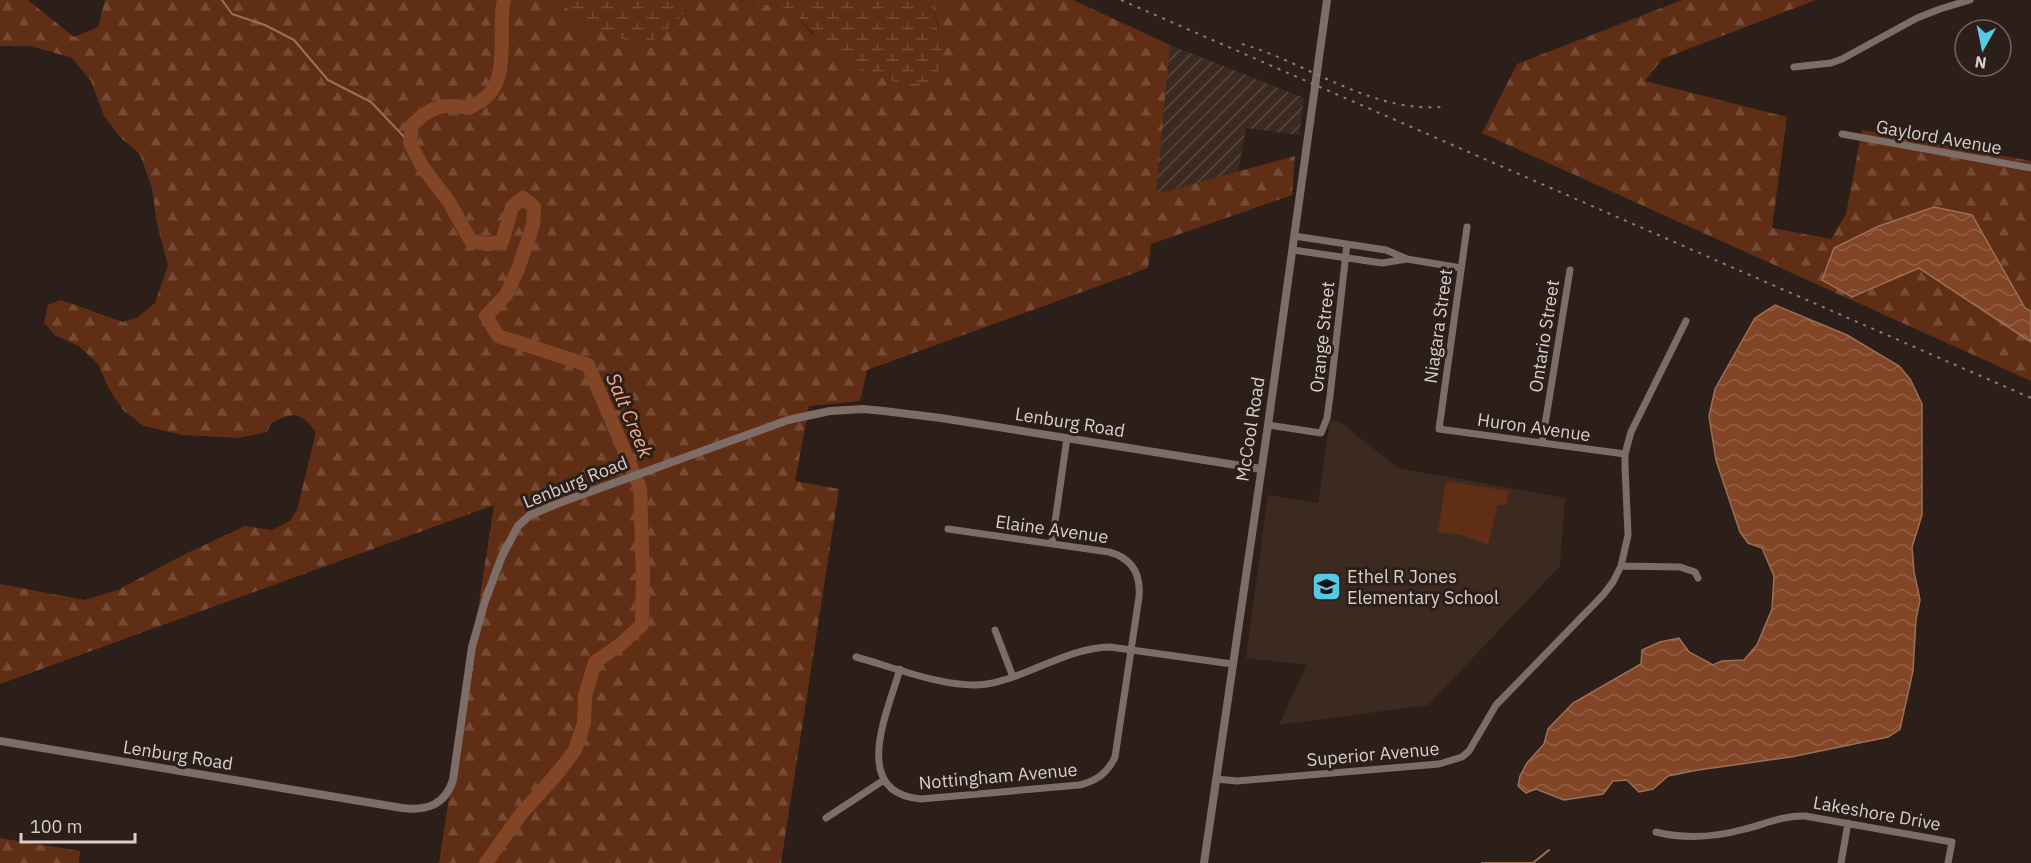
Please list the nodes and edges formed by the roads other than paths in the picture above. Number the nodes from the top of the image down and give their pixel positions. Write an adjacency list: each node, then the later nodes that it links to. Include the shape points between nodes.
1 (1327, 0): 7 (street, McCool Road)
2 (1970, 0): 3 (street, via 1917,18 1842,59)
3 (1794, 67)
4 (1842, 134): 5 (street, Gaylord Avenue)
5 (2031, 168)
6 (1467, 227): 12 (street, Niagara Street)
7 (1294, 236): 8 (street); 9 (street, McCool Road)
8 (1347, 244): 10 (street, Orange Street); 11 (street, via 1386,250)
9 (1293, 250): 10 (street); 15 (street, McCool Road)
10 (1346, 258): 11 (street, via 1382,263); 15 (street, Orange Street, via 1327,418 1321,433)
11 (1407, 259): 12 (street)
12 (1461, 268): 16 (street, Niagara Street)
13 (1570, 270): 18 (street, Ontario Street)
14 (1686, 321): 19 (street, Superior Avenue, via 1630,432)
15 (1268, 425): 20 (street, McCool Road)
16 (1439, 429): 18 (street, Huron Avenue)
17 (1067, 438): 20 (street, Lenburg Road); 22 (street); 31 (street, Lenburg Road, via 864,409 813,413 539,511 514,532 499,565 469,663 453,780 446,796 434,806 402,808)
18 (1542, 443): 19 (street, Huron Avenue)
19 (1625, 454): 23 (street, Superior Avenue, via 1628,520)
20 (1261, 469): 28 (street, McCool Road)
21 (948, 529): 22 (street, Elaine Avenue)
22 (1052, 543): 26 (street, Elaine Avenue, via 1116,553 1135,569 1140,587)
23 (1621, 566): 24 (street, via 1680,567 1695,572); 32 (street, Superior Avenue, via 1604,595 1496,705 1462,757 1439,764 1237,781)
24 (1698, 578)
25 (995, 630): 30 (street)
26 (1132, 650): 28 (street); 30 (street, via 1087,650); 33 (street, Nottingham Avenue, via 1115,757 1098,779 1079,785 921,800 897,793)
27 (856, 657): 29 (street)
28 (1232, 664): 32 (street, McCool Road)
29 (900, 669): 30 (street, via 961,685 985,685); 33 (street, via 878,753)
30 (1013, 677)
31 (0, 741)
32 (1216, 779): 37 (street, McCool Road)
33 (884, 780): 34 (street)
34 (826, 818)
35 (1848, 823): 36 (street, Lakeshore Drive, via 1797,815 1724,833 1677,837); 38 (street); 39 (street, Lakeshore Drive, via 1952,842)
36 (1656, 832)
37 (1204, 863)
38 (1841, 863)
39 (1948, 863)

